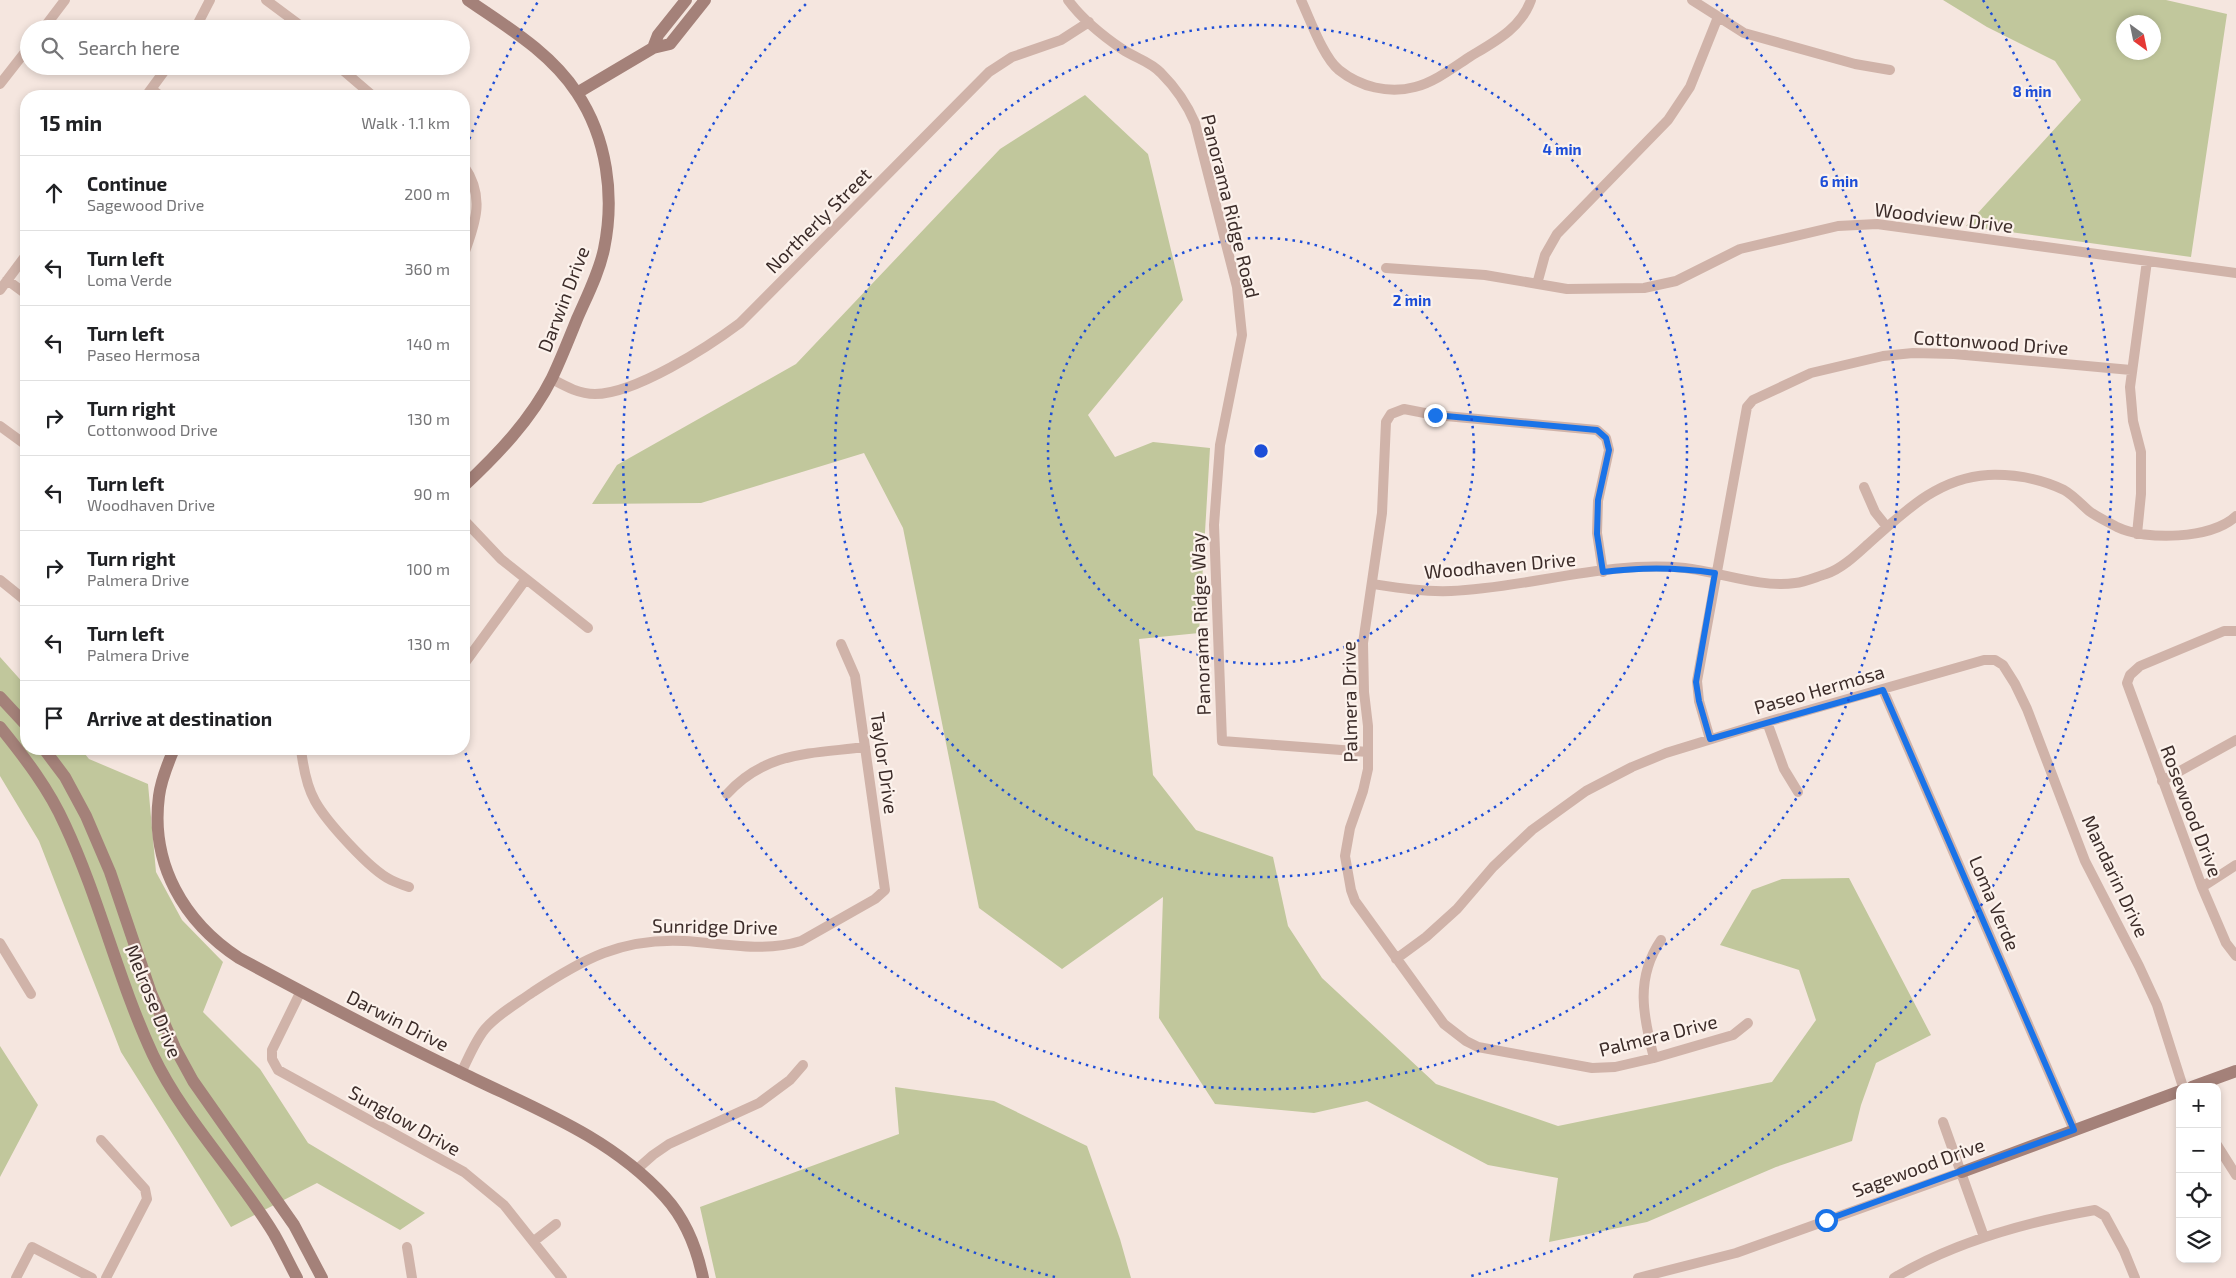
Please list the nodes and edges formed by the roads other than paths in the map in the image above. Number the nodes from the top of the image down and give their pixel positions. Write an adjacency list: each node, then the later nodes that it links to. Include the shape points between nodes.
1 (65, 0): 12 (street)
2 (210, 0): 13 (street)
3 (266, 0): 14 (street)
4 (468, 0): 24 (street, Darwin Drive, via 528,42 551,62)
5 (686, 0): 16 (street, via 658,34)
6 (704, 0): 16 (street, via 670,44)
7 (1068, 0): 15 (street, Panorama Ridge Road)
8 (1301, 0): 9 (street, via 1321,45 1339,70 1380,90 1404,90 1431,81 1509,33)
9 (1531, 0)
10 (1692, 0): 11 (street)
11 (1718, 17): 18 (street, via 1744,33 1855,64); 32 (street, via 1690,88 1668,120 1557,234 1544,255)
12 (50, 20)
13 (200, 20)
14 (293, 20)
15 (1089, 22): 36 (street, Northerly Street, via 1061,40 1012,58 988,72 740,323 712,344 655,375 609,393 571,390); 39 (street, Panorama Ridge Road, via 1122,49 1161,72 1185,101 1195,123 1237,287 1242,335)
16 (653, 48): 24 (street)
17 (20, 58): 21 (street)
18 (1890, 70)
19 (161, 75): 22 (street)
20 (348, 75): 23 (street)
21 (0, 84)
22 (150, 90)
23 (366, 90)
24 (576, 93): 36 (street, Darwin Drive, via 592,122 605,159 610,204 604,249 596,274)
25 (470, 176): 26 (street, via 476,187 477,210)
26 (470, 239)
27 (2147, 261): 30 (street, Woodview Drive); 32 (street, Woodview Drive, via 1877,224 1838,226 1740,249 1676,281 1644,288 1567,289); 35 (street)
28 (20, 263): 31 (street)
29 (1386, 268): 32 (street, Woodview Drive, via 1485,274)
30 (2236, 273)
31 (7, 280): 33 (street); 34 (street)
32 (1537, 284)
33 (0, 290)
34 (20, 290)
35 (2132, 370): 45 (street, via 2133,421 2141,452); 47 (street, Cottonwood Drive, via 1913,353 1883,356 1811,373 1753,400 1747,408)
36 (552, 379): 40 (street, Darwin Drive, via 532,411 492,460)
37 (0, 426): 38 (street)
38 (20, 441)
39 (1220, 445): 65 (street, Panorama Ridge Way, via 1214,525 1222,741)
40 (470, 480)
41 (1864, 487): 44 (street, via 1875,512)
42 (2236, 516): 45 (street, Woodhaven Drive, via 2227,524 2191,534)
43 (470, 526): 48 (street, via 500,559)
44 (1887, 527): 45 (street, Woodhaven Drive, via 1930,492 1953,481 1970,476 2012,474 2034,478 2066,491 2091,512); 47 (street, Woodhaven Drive, via 1851,559 1829,573 1794,583 1766,582)
45 (2137, 534)
46 (1603, 572): 47 (street, Woodhaven Drive, via 1684,568); 50 (street, Woodhaven Drive, via 1453,591); 50 (street, Palmera Drive, via 1597,534 1598,500 1609,450 1606,438 1597,430 1435,415 1404,409 1391,414 1386,422 1382,513)
47 (1715, 573): 62 (street, Cottonwood Drive, via 1696,682)
48 (526, 579): 52 (street); 55 (street)
49 (0, 580): 51 (street)
50 (1373, 584): 65 (street, Palmera Drive, via 1364,643)
51 (20, 597)
52 (588, 628)
53 (2236, 630): 71 (street, Rosewood Drive, via 2224,631 2148,662 2130,675 2127,683)
54 (841, 644): 64 (street, Taylor Drive, via 855,676)
55 (470, 656)
56 (1995, 660): 57 (street, Paseo Hermosa, via 1984,660); 89 (street, Mandarin Drive, via 2003,665 2026,709 2085,861 2157,1005)
57 (1883, 690): 60 (street, Paseo Hermosa); 93 (street, Loma Verde)
58 (0, 697): 59 (street)
59 (20, 719)
60 (1767, 722): 62 (street, Paseo Hermosa); 72 (street, via 1784,769)
61 (0, 727): 66 (street, Melrose Drive)
62 (1710, 739): 81 (street, Paseo Hermosa, via 1632,767 1586,791 1532,830 1493,867 1457,909)
63 (2236, 740): 71 (street)
64 (865, 747): 73 (street, via 802,755 763,765 744,777); 77 (street, Taylor Drive)
65 (1368, 752): 81 (street, Palmera Drive, via 1368,769 1345,856 1355,901)
66 (20, 753)
67 (21, 755): 106 (street, Melrose Drive, via 45,786 65,824 88,878 129,1000 154,1056 172,1090 274,1234)
68 (49, 755): 107 (street, Melrose Drive, via 65,776 86,816 110,872 151,993 175,1048 193,1081 294,1225)
69 (172, 755): 82 (street, Darwin Drive, via 159,796 159,831 166,869 180,901 201,928 221,946)
70 (302, 755): 75 (street, via 307,780 325,817 382,874)
71 (2162, 781): 76 (street, Rosewood Drive)
72 (1798, 792)
73 (727, 794)
74 (2236, 865): 76 (street)
75 (409, 887)
76 (2202, 887): 80 (street, Rosewood Drive, via 2226,943)
77 (885, 890): 88 (street, Sunridge Drive, via 875,899 801,941 788,945 761,947 655,941 632,943 589,957 499,1015 483,1031)
78 (1661, 940): 85 (street, via 1650,955 1642,1002)
79 (0, 943): 83 (street)
80 (2236, 956)
81 (1396, 959): 85 (street, Palmera Drive, via 1444,1024 1478,1047 1592,1068 1615,1067)
82 (301, 991): 88 (street, Darwin Drive); 101 (street, Sunglow Drive, via 272,1050 272,1059 278,1070 464,1172 504,1206)
83 (31, 994)
84 (1748, 1023): 85 (street, Palmera Drive, via 1733,1034)
85 (1654, 1058)
86 (803, 1065): 96 (street, via 790,1080 759,1103 669,1144)
87 (2236, 1071): 90 (street)
88 (461, 1073): 96 (street, Darwin Drive, via 584,1133)
89 (2182, 1083)
90 (2203, 1083)
91 (2176, 1092): 93 (street, Sagewood Drive)
92 (1943, 1122): 97 (street)
93 (2074, 1130): 97 (street, Sagewood Drive)
94 (101, 1140): 105 (street, via 145,1189 147,1199)
95 (2221, 1151): 98 (street)
96 (636, 1170): 110 (street, Darwin Drive, via 666,1197 681,1219 693,1243)
97 (1962, 1172): 100 (street); 111 (street, Sagewood Drive, via 1736,1253)
98 (2236, 1175)
99 (556, 1224): 101 (street)
100 (1984, 1237): 112 (street); 113 (street, via 2052,1217 2095,1210 2105,1216)
101 (534, 1241): 109 (street, Sunglow Drive)
102 (406, 1247): 108 (street)
103 (16, 1278): 104 (street, via 32,1247)
104 (92, 1278)
105 (106, 1278)
106 (297, 1278)
107 (322, 1278)
108 (412, 1278)
109 (562, 1278)
110 (703, 1278)
111 (1638, 1278)
112 (1894, 1278)
113 (2135, 1278)

